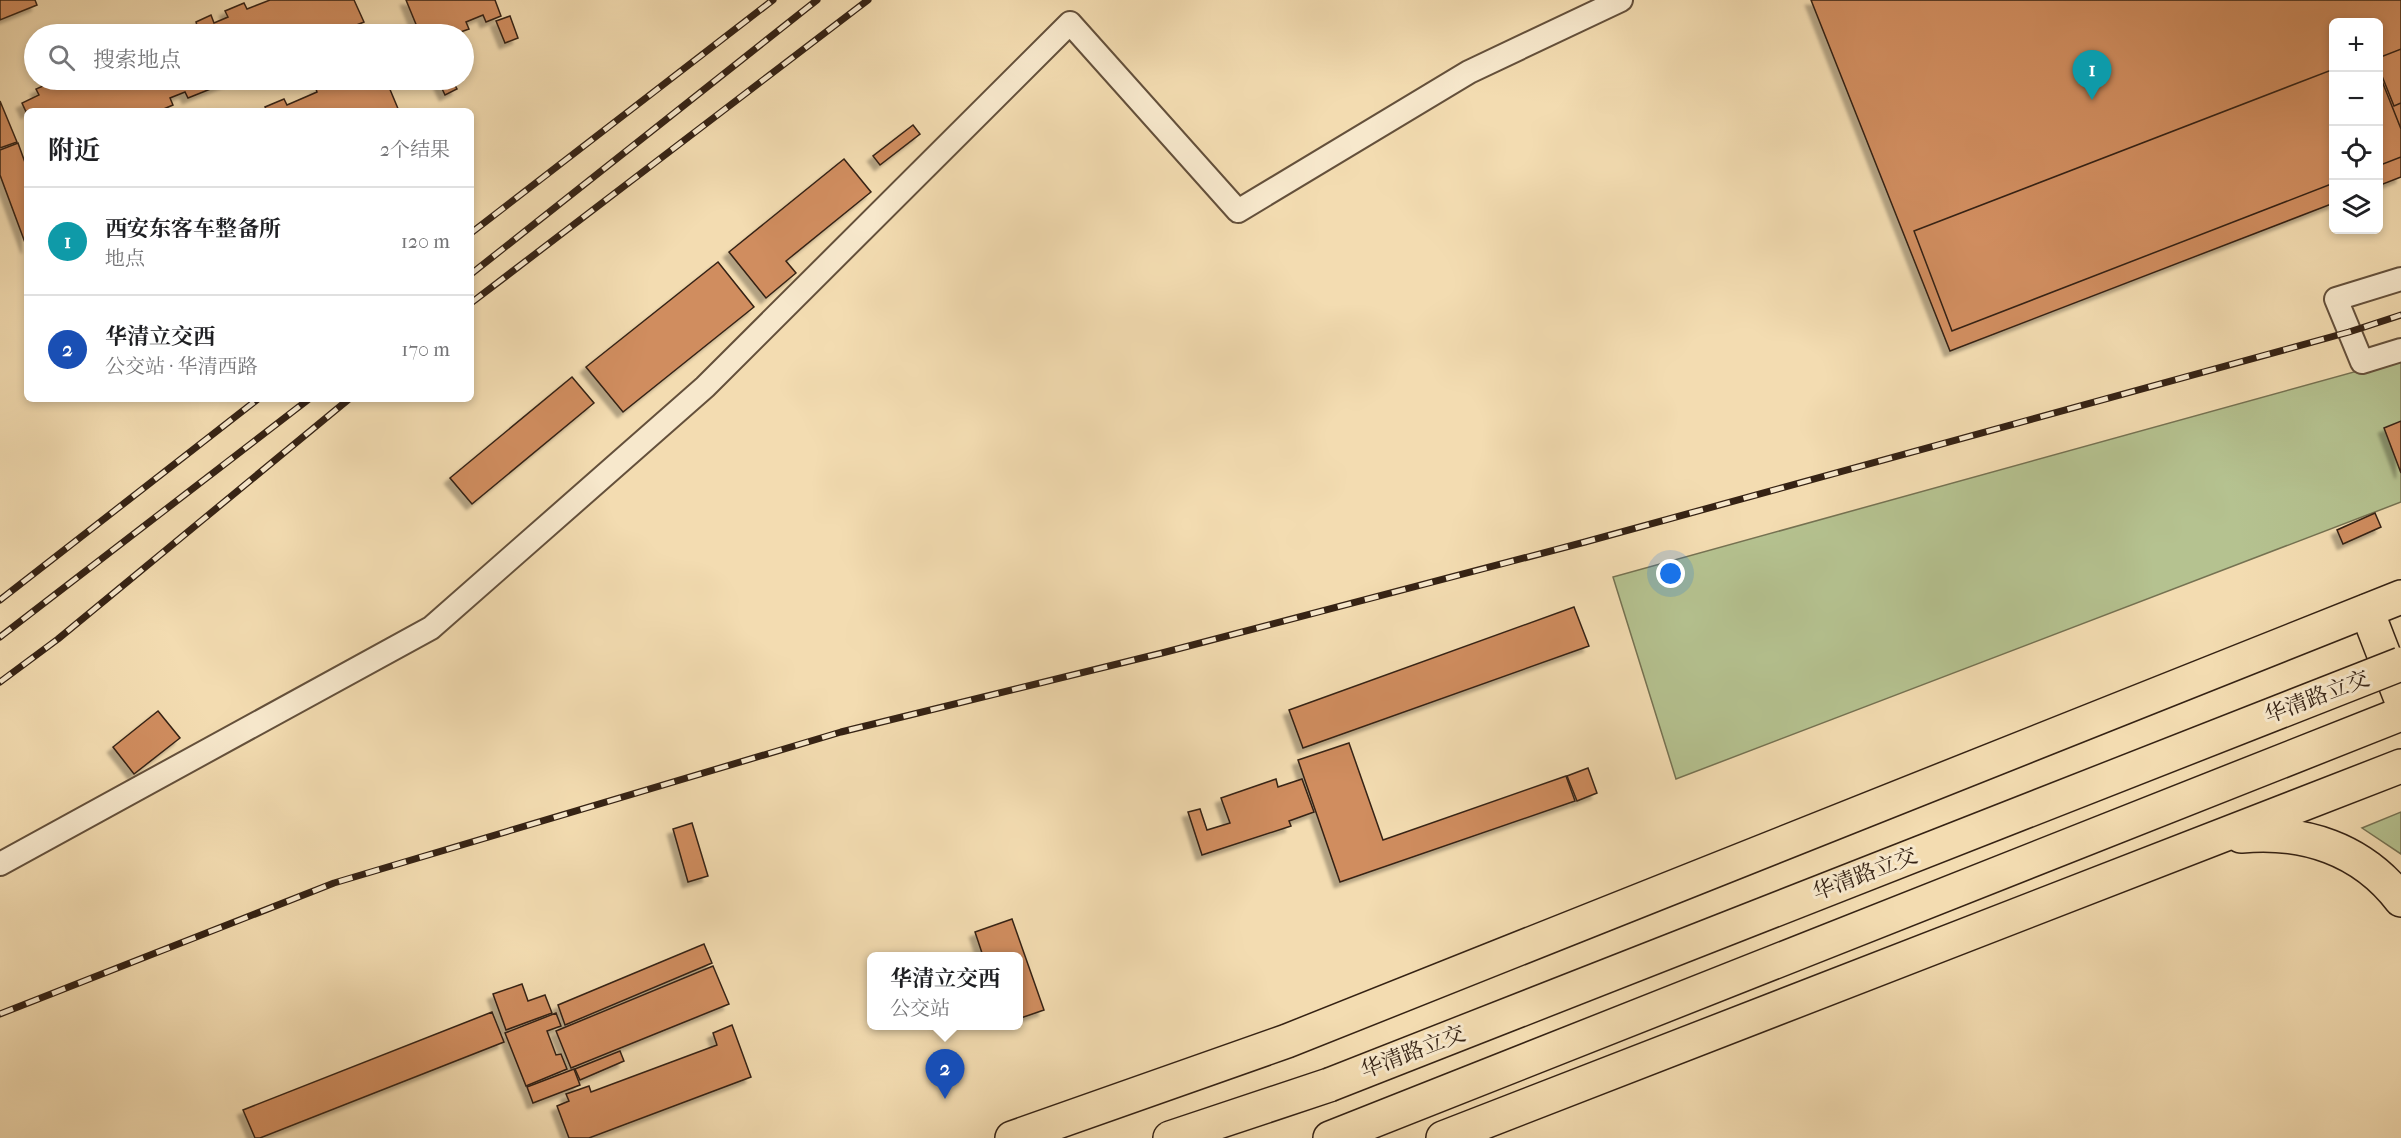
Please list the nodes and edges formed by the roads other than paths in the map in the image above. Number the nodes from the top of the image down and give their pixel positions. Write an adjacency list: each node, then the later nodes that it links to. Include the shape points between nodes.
1 (1621, 0): 11 (lane, via 1469,72 1238,211 1070,23 705,387 430,628)
2 (2401, 279): 3 (lane, via 2336,299 2362,362)
3 (2401, 350)
4 (2401, 597): 5 (main road)
5 (2367, 611): 7 (main road); 14 (main road, via 1287,1041)
6 (2401, 664): 15 (main road, 华清路立交, bridge, via 1329,1085)
7 (2401, 699)
8 (2401, 714): 13 (main road, 华清路立交)
9 (2401, 766): 10 (main road)
10 (2192, 846): 12 (main road, via 2257,834 2314,840 2356,858 2390,885); 16 (main road)
11 (0, 864)
12 (2401, 900)
13 (1333, 1137)
14 (1012, 1138)
15 (1170, 1138)
16 (1443, 1138)

